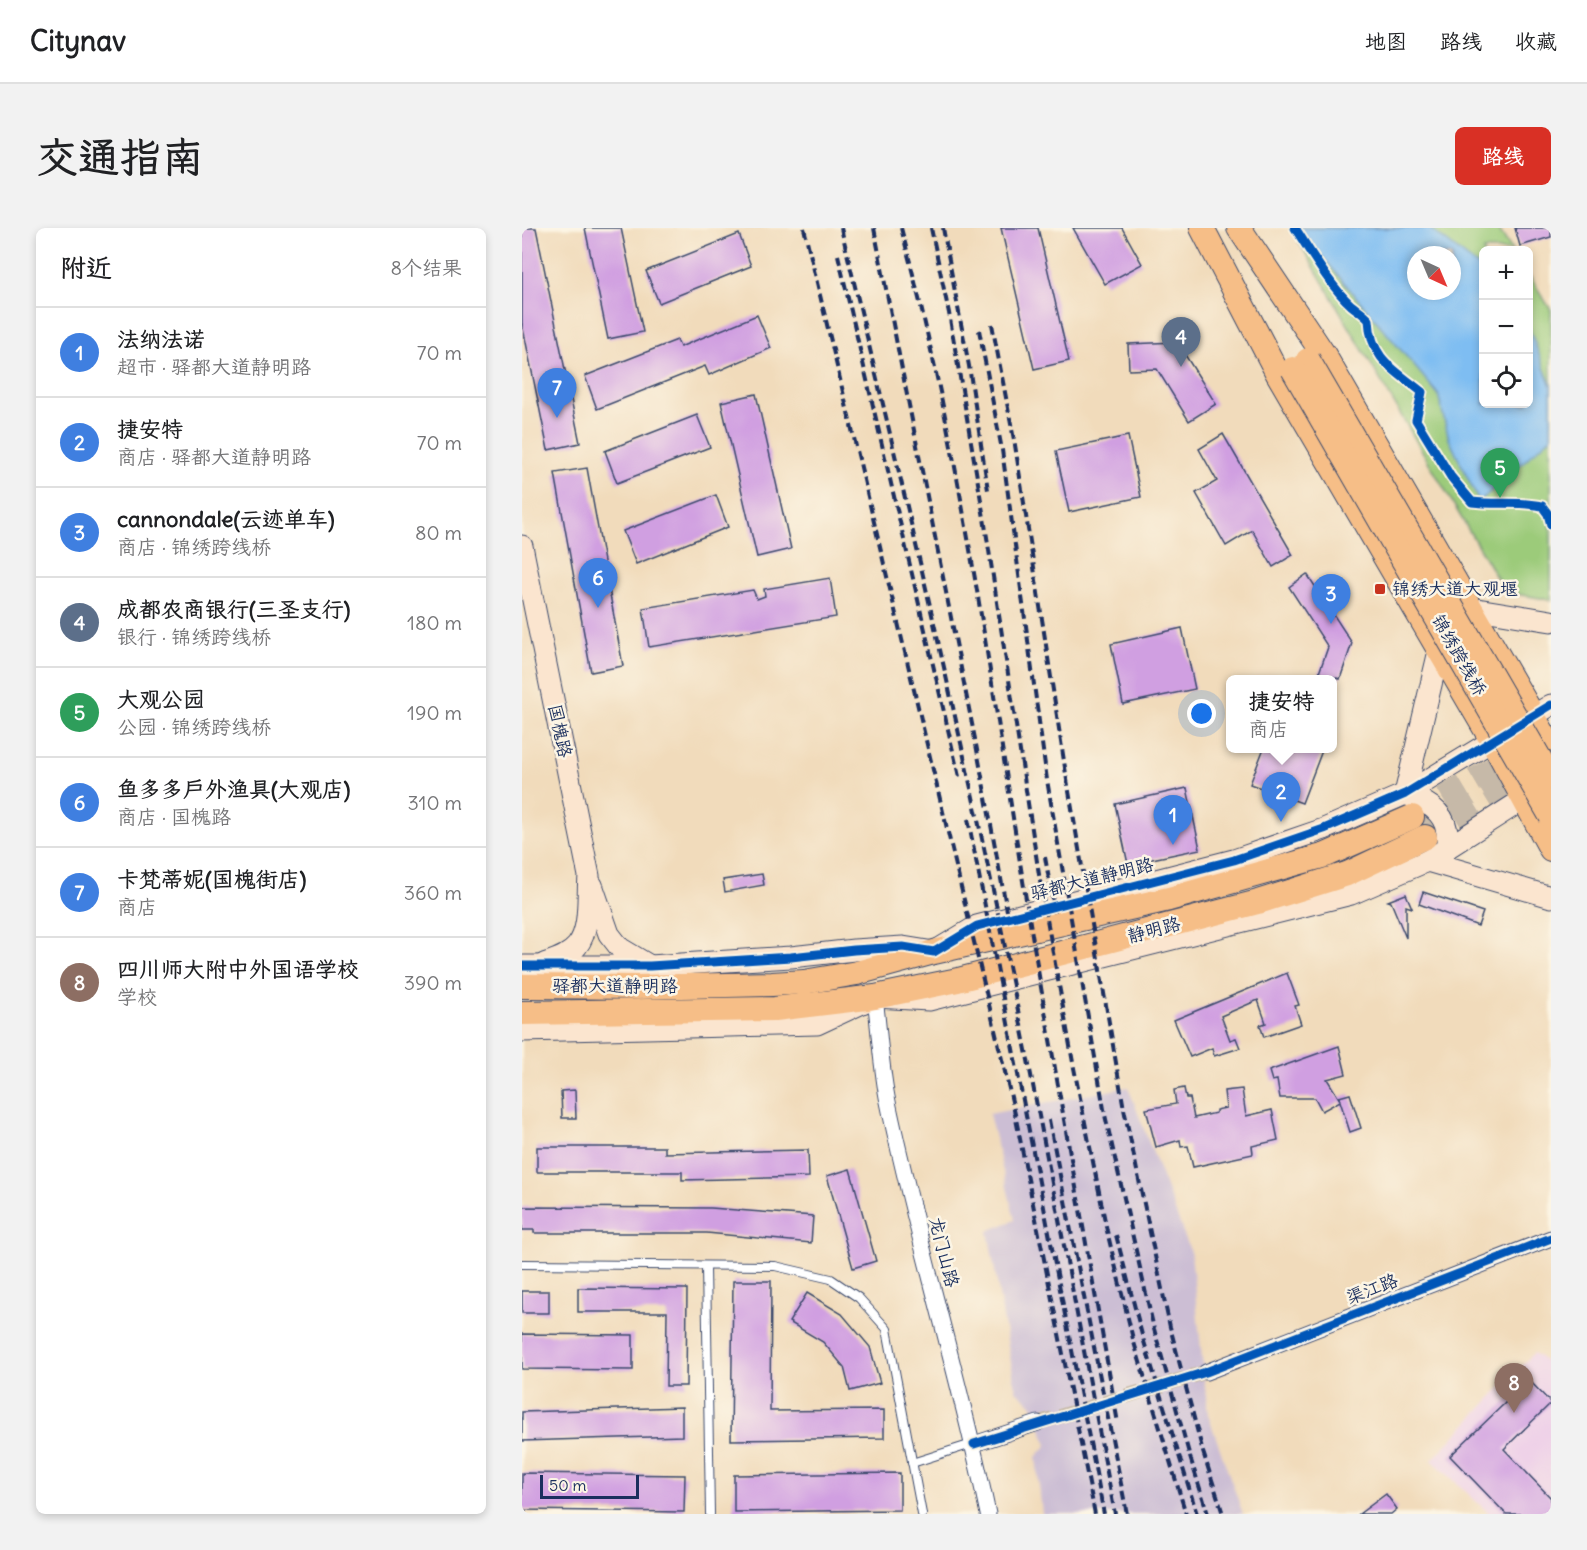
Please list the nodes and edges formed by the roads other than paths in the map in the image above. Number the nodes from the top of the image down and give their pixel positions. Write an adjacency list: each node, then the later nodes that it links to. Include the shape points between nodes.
1 (1202, 228): 3 (main road); 7 (main road, via 1278,374)
2 (1237, 228): 3 (main road); 5 (main road, via 1324,355)
3 (1300, 365): 11 (main road, 锦绣跨线桥, bridge); 14 (main road, 锦绣跨线桥, bridge)
4 (522, 546): 18 (street, 国槐路)
5 (1471, 608): 6 (street); 8 (main road)
6 (1551, 621)
7 (1439, 651): 9 (main road); 12 (street)
8 (1542, 711): 9 (street, 驿都大道静明路); 10 (main road)
9 (1493, 742): 12 (street, 驿都大道静明路); 13 (main road)
10 (1551, 747)
11 (1551, 780): 13 (street, 驿都大道静明路)
12 (1405, 794): 16 (street, via 1423,800 1443,818 1449,837); 20 (street, 驿都大道静明路, via 1324,829 1234,860 977,926)
13 (1525, 798): 15 (main road); 16 (street, 驿都大道静明路)
14 (1551, 816)
15 (1551, 849)
16 (1446, 850): 17 (street, 驿都大道静明路)
17 (1427, 861): 19 (street); 24 (street, 驿都大道静明路, via 1351,894 978,988 929,1000)
18 (589, 876): 21 (street, 国槐路, via 586,918 577,946 561,958); 22 (street, via 609,934 620,948)
19 (1551, 897)
20 (934, 952): 22 (street, via 903,947); 23 (main road, 驿都大道静明路, via 857,974 804,982); 24 (main road, 静明路, via 1169,898 1418,827 1347,874 1258,902 992,972)
21 (530, 966): 22 (street)
22 (650, 966)
23 (522, 986)
24 (875, 997): 25 (main road, 驿都大道静明路, via 776,1009); 26 (street, via 817,1024); 32 (street, 龙门山路, via 887,1095)
25 (522, 1013)
26 (522, 1031)
27 (1551, 1238): 30 (street, 渠江路)
28 (522, 1264): 29 (lane)
29 (706, 1266): 33 (lane, via 775,1266 831,1279 859,1298 886,1329); 34 (lane)
30 (1206, 1372)
31 (1038, 1423): 32 (street)
32 (974, 1443): 33 (lane); 36 (street, 龙门山路)
33 (912, 1463): 35 (lane)
34 (710, 1514)
35 (922, 1514)
36 (988, 1514)

